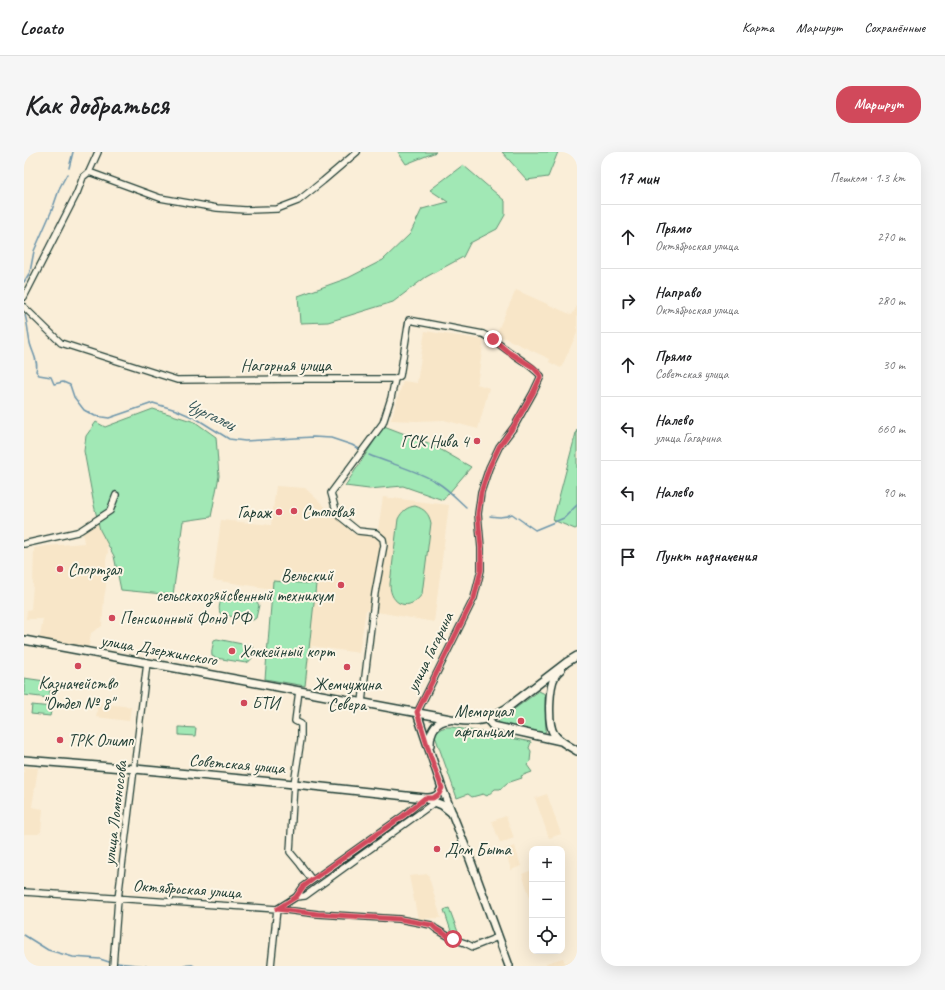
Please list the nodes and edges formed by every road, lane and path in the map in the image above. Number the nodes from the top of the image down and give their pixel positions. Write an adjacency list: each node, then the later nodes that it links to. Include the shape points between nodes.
1 (98, 152): 3 (street)
2 (357, 152): 3 (street, via 298,201 277,209 238,210 160,198)
3 (89, 172): 4 (street, via 83,177)
4 (24, 297)
5 (24, 307): 6 (street, Нагорная улица, via 61,343 177,380)
6 (395, 379): 14 (street, via 383,423 331,493 337,514 358,531 376,532 383,539 384,545 375,593); 15 (street, улица Гагарина, via 400,376 409,320 484,334 533,367 541,376 489,468 481,492 478,514 481,570 474,598)
7 (116, 495): 8 (street, via 110,511 81,530)
8 (24, 544)
9 (24, 640): 12 (main road, улица Дзержинского)
10 (577, 656): 11 (main road, улица Дзержинского)
11 (566, 662): 17 (main road, улица Дзержинского, via 507,708); 20 (main road, via 554,676 549,713 554,734)
12 (148, 663): 13 (main road, улица Дзержинского); 24 (street, улица Ломоносова)
13 (299, 691): 14 (main road, улица Дзержинского); 25 (street, via 295,721 301,724 301,739)
14 (362, 702): 15 (main road, улица Дзержинского)
15 (417, 712): 16 (main road, улица Дзержинского); 19 (main road, улица Гагарина)
16 (430, 715): 18 (main road, улица Дзержинского); 19 (main road, via 426,717)
17 (487, 719): 18 (main road, улица Дзержинского); 20 (main road, via 493,726)
18 (456, 720): 22 (main road, via 445,721 433,729 430,736)
19 (422, 728): 22 (main road, улица Гагарина)
20 (561, 741): 21 (main road)
21 (577, 750)
22 (430, 755): 26 (main road, улица Гагарина)
23 (24, 760): 24 (main road, Советская улица)
24 (135, 769): 25 (main road, Советская улица); 33 (street, улица Ломоносова)
25 (294, 784): 27 (main road, Советская улица); 30 (street, via 290,852)
26 (442, 788): 27 (main road, via 433,798); 29 (main road, улица Гагарина)
27 (425, 798): 28 (main road, Советская улица); 30 (street)
28 (435, 802): 29 (main road, Советская улица); 32 (street, via 305,896)
29 (452, 813): 35 (main road, улица Гагарина)
30 (312, 880): 32 (street)
31 (24, 892): 33 (street, Октябрьская улица)
32 (296, 897): 34 (street)
33 (118, 899): 34 (street, Октябрьская улица); 36 (street, улица Ломоносова)
34 (277, 909): 35 (street, Октябрьская улица, via 399,919 432,925 453,939 473,947); 37 (street)
35 (498, 937): 38 (main road, улица Гагарина)
36 (113, 966)
37 (271, 966)
38 (509, 966)

